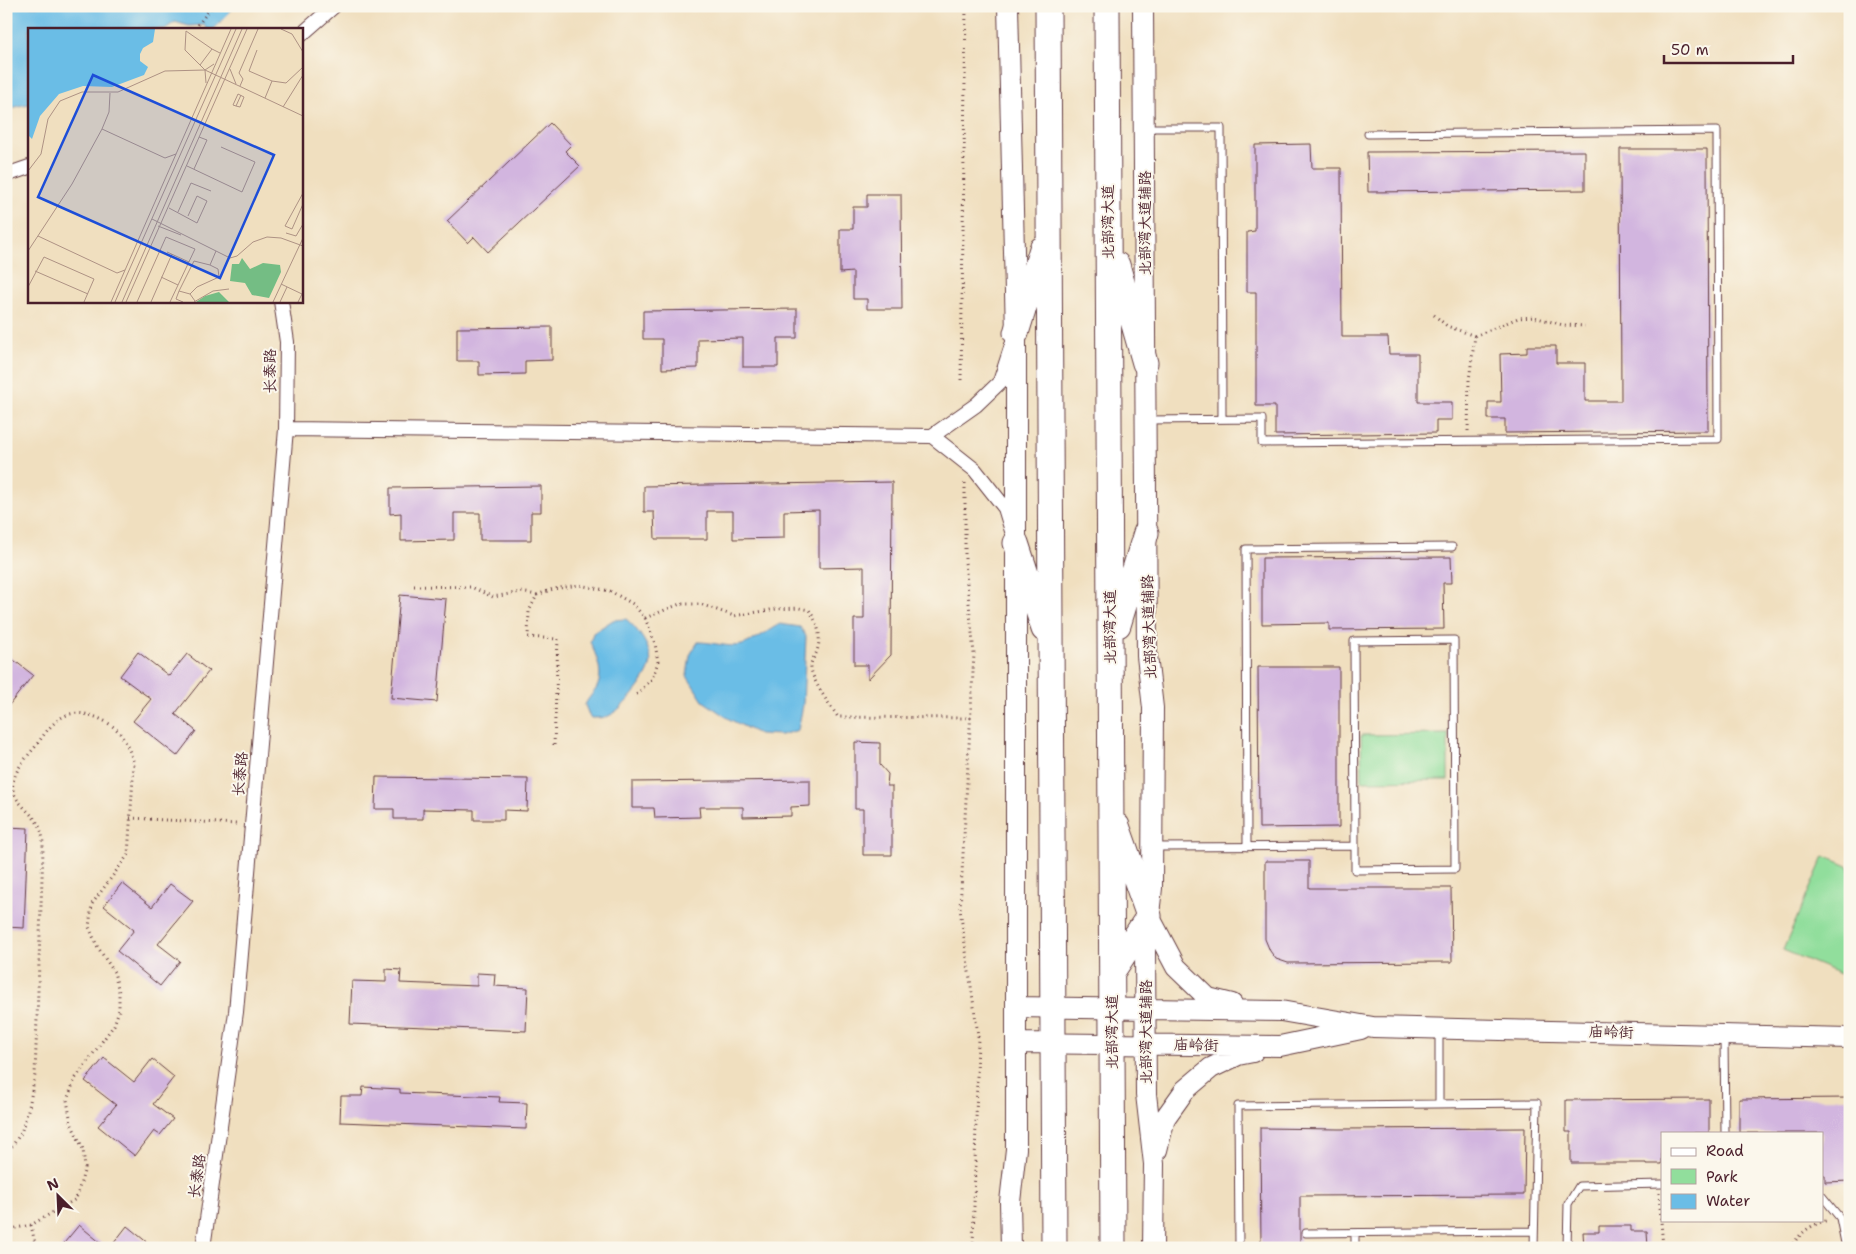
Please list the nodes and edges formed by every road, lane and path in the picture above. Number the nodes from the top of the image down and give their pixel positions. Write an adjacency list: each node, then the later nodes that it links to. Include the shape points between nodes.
1 (212, 6): 8 (path)
2 (334, 6): 9 (street)
3 (966, 6): 22 (path)
4 (1008, 6): 19 (main road)
5 (1048, 6): 14 (highway)
6 (1107, 6): 15 (highway, 北部湾大道)
7 (1144, 6): 10 (main road, 北部湾大道辅路)
8 (195, 28)
9 (302, 33)
10 (1144, 128): 21 (main road, 北部湾大道辅路); 23 (lane, via 1221,128)
11 (1368, 134): 27 (lane, via 1717,131 1718,439)
12 (28, 167): 13 (street)
13 (6, 175)
14 (1049, 227): 19 (highway); 36 (highway)
15 (1108, 236): 21 (highway); 35 (highway, 北部湾大道)
16 (281, 302): 25 (street, 长泰路, via 286,342)
17 (1434, 315): 20 (path, via 1447,326)
18 (1585, 326): 20 (path, via 1563,325 1534,317 1518,318)
19 (1016, 333): 26 (street, via 1000,382 976,405); 30 (main road)
20 (1475, 336): 27 (path, via 1469,380)
21 (1145, 364): 24 (main road, 北部湾大道辅路)
22 (961, 380)
23 (1222, 419): 24 (lane); 27 (lane, via 1262,419 1262,443)
24 (1146, 420): 29 (main road, 北部湾大道辅路)
25 (286, 429): 26 (street); 42 (street, 长泰路)
26 (932, 436): 30 (street, via 975,470 1004,508)
27 (1468, 441)
28 (965, 483): 38 (path, via 965,562 974,654)
29 (1146, 533): 35 (highway); 44 (main road, 北部湾大道辅路, via 1147,656 1153,708)
30 (1016, 543): 36 (highway); 48 (main road)
31 (1452, 547): 45 (lane, via 1246,549)
32 (414, 586): 33 (path, via 471,587 494,597 521,592)
33 (537, 595): 34 (path, via 579,585 610,591 633,604); 39 (path, via 529,611 528,637 558,639)
34 (645, 618): 37 (path, via 655,643 658,662 652,679); 38 (path, via 680,604 700,604 734,616 776,609 809,610 818,624 820,636 811,665 817,684 838,717)
35 (1110, 649): 40 (highway, 北部湾大道)
36 (1051, 652): 49 (highway)
37 (634, 697)
38 (971, 718): 80 (path, via 960,909 978,1035)
39 (554, 746)
40 (1111, 808): 46 (highway); 47 (highway, 北部湾大道)
41 (130, 818): 42 (path); 64 (path, via 134,763 118,731 100,719 82,713 67,715 54,723 18,767 13,784 16,798 38,823 43,850 35,1076 21,1133); 73 (path, via 128,855 92,904 89,926 97,946 114,972 119,1010 114,1025 75,1079 67,1100 71,1123 83,1149 85,1168 76,1199)
42 (252, 825): 79 (street, 长泰路, via 236,1012)
43 (1355, 846): 43 (lane, via 1354,641 1454,640 1455,870 1355,870); 45 (lane)
44 (1152, 847): 45 (lane); 46 (main road, 北部湾大道辅路)
45 (1247, 847)
46 (1149, 916): 47 (highway); 51 (main road, 北部湾大道辅路, via 1145,948); 52 (main road, via 1176,967 1208,998)
47 (1112, 972): 50 (highway, 北部湾大道)
48 (1016, 1007): 49 (main road, 庙岭街); 57 (main road)
49 (1053, 1007): 50 (main road, 庙岭街); 58 (highway)
50 (1112, 1008): 51 (main road, 庙岭街); 59 (highway, 北部湾大道)
51 (1146, 1009): 52 (main road, 庙岭街); 60 (main road, 北部湾大道辅路)
52 (1280, 1011): 53 (main road, 庙岭街)
53 (1373, 1027): 54 (main road, 庙岭街); 61 (main road, 庙岭街)
54 (1439, 1028): 55 (main road, 庙岭街); 62 (lane)
55 (1724, 1035): 56 (main road, 庙岭街); 63 (lane)
56 (1850, 1038)
57 (1016, 1043): 58 (main road, 庙岭街); 81 (main road, via 1016,1149 1010,1202)
58 (1053, 1044): 59 (main road, 庙岭街); 82 (highway)
59 (1112, 1044): 60 (main road, 庙岭街); 83 (highway, 北部湾大道)
60 (1146, 1044): 61 (main road, 庙岭街); 65 (main road, 北部湾大道辅路, via 1146,1094)
61 (1280, 1046): 65 (main road, via 1238,1055 1211,1068 1185,1090 1165,1118)
62 (1439, 1104): 75 (lane, via 1537,1103); 85 (lane, via 1238,1106)
63 (1725, 1132)
64 (6, 1154)
65 (1154, 1164): 84 (main road, 北部湾大道辅路)
66 (1660, 1184): 68 (path); 88 (lane, via 1579,1186 1568,1204)
67 (1824, 1198): 69 (lane)
68 (1661, 1205)
69 (1840, 1218): 70 (path); 91 (lane)
70 (1824, 1221)
71 (1662, 1222): 89 (path)
72 (1819, 1222): 90 (path, via 1801,1232)
73 (31, 1225): 74 (path); 78 (path)
74 (6, 1230)
75 (1534, 1231): 76 (lane); 87 (lane)
76 (1355, 1232): 77 (lane); 86 (lane)
77 (1306, 1233)
78 (36, 1248)
79 (203, 1248)
80 (974, 1248)
81 (1011, 1248)
82 (1054, 1248)
83 (1113, 1248)
84 (1153, 1248)
85 (1239, 1248)
86 (1355, 1248)
87 (1534, 1248)
88 (1567, 1248)
89 (1663, 1248)
90 (1790, 1248)
91 (1846, 1248)

